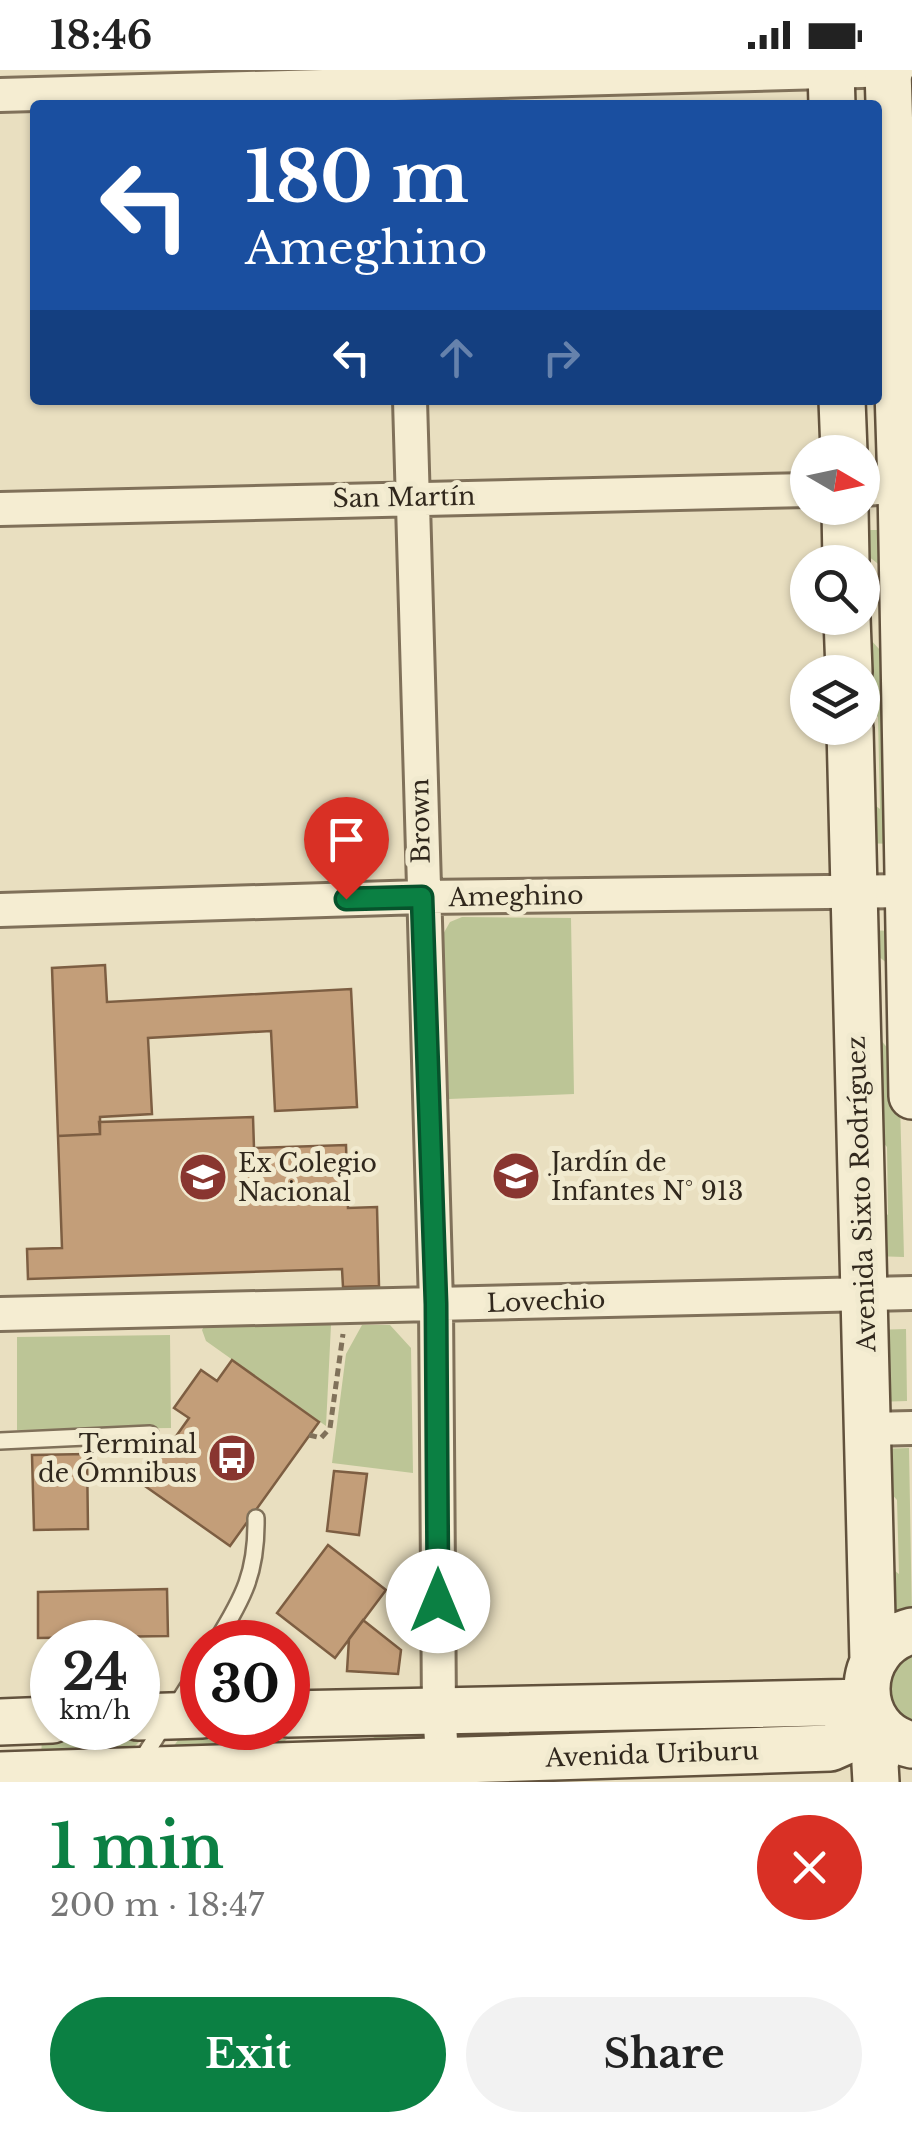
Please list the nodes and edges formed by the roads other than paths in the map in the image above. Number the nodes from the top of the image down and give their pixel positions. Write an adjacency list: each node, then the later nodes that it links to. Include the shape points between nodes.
1 (888, 70): 2 (street); 3 (street); 9 (main road)
2 (897, 70)
3 (831, 82): 4 (street)
4 (403, 86): 5 (street)
5 (0, 95)
6 (410, 405): 11 (street, Brown)
7 (842, 405): 8 (main road)
8 (843, 435)
9 (892, 487): 15 (main road)
10 (790, 490): 11 (street, San Martín)
11 (412, 496): 12 (street, San Martín); 16 (street, Brown)
12 (0, 508)
13 (850, 745): 14 (main road, Avenida Sixto Rodríguez)
14 (853, 892): 15 (street, Ameghino); 16 (street, Ameghino); 19 (main road, Avenida Sixto Rodríguez)
15 (910, 892): 18 (main road)
16 (422, 897): 17 (street, Ameghino); 21 (street, Brown)
17 (0, 910)
18 (912, 1096)
19 (862, 1292): 20 (street, Lovechio); 21 (street, Lovechio); 23 (main road, Avenida Sixto Rodríguez)
20 (912, 1293)
21 (436, 1304): 22 (street, Lovechio); 29 (street, Brown)
22 (0, 1314)
23 (891, 1429): 30 (main road, Avenida Sixto Rodríguez)
24 (150, 1434): 25 (lane)
25 (0, 1441)
26 (256, 1518): 27 (lane, via 256,1558)
27 (228, 1620)
28 (912, 1631): 30 (main road, via 883,1646)
29 (438, 1712): 30 (main road, Avenida Uriburu); 31 (main road, Avenida Uriburu); 36 (street, Brown)
30 (883, 1713): 36 (main road, Avenida Uriburu, via 830,1748); 38 (main road, Avenida Sixto Rodríguez)
31 (310, 1714)
32 (171, 1716): 35 (lane)
33 (0, 1720): 34 (main road); 37 (street)
34 (30, 1720)
35 (134, 1771): 36 (main road, Avenida Uriburu); 37 (main road, Avenida Uriburu)
36 (444, 1772)
37 (1, 1777)
38 (876, 1782)

